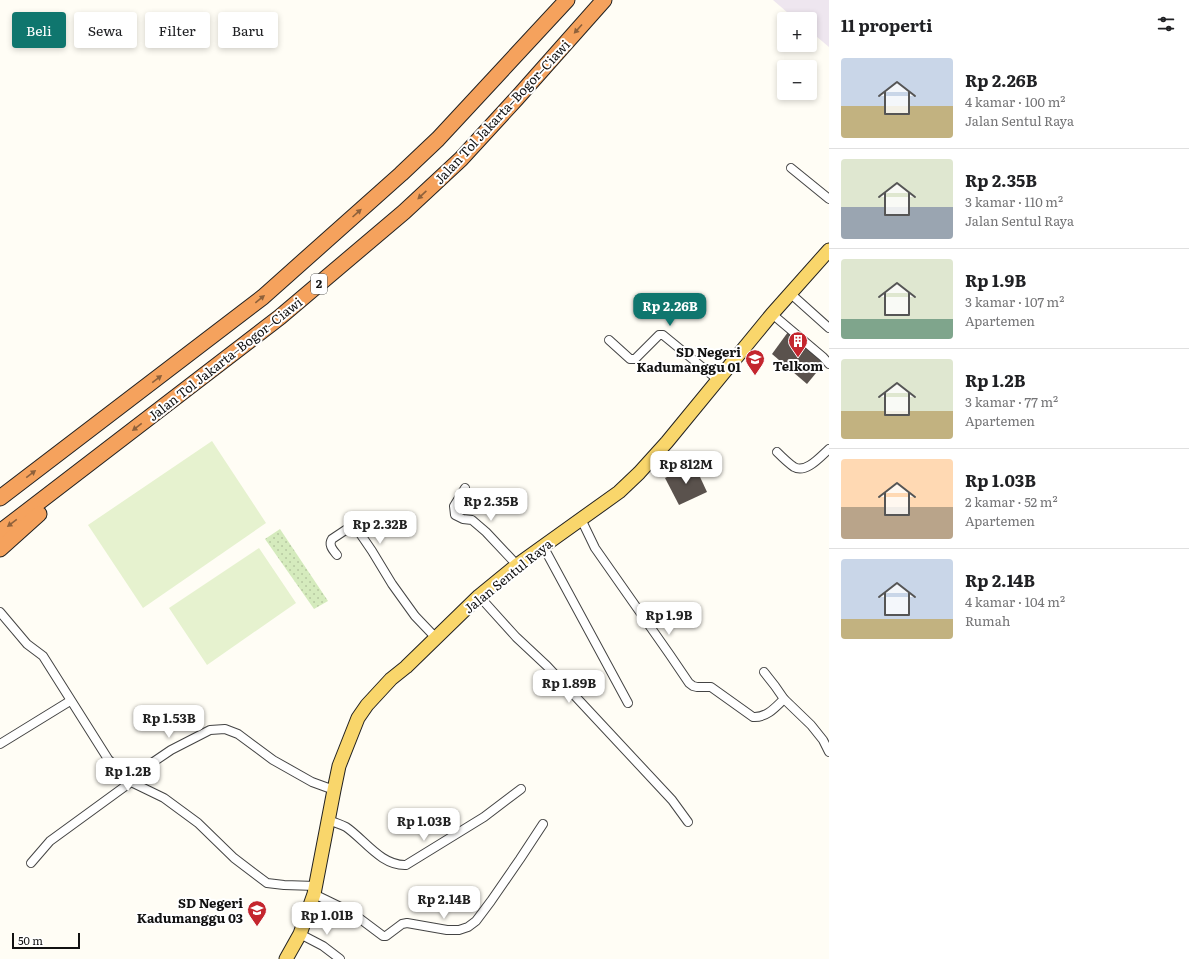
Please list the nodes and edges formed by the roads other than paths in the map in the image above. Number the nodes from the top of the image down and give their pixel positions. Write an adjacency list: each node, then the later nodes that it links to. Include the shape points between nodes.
1 (567, 0): 16 (highway, Jalan Tol Jakarta–Bogor–Ciawi / 2, one-way to 1, via 263,297 438,139)
2 (604, 0): 13 (highway, Jalan Tol Jakarta–Bogor–Ciawi / 2, one-way to 13, via 461,159 404,212 280,317)
3 (791, 168): 4 (street)
4 (829, 199)
5 (829, 250): 6 (main road, Jalan Sentul Raya)
6 (791, 294): 7 (main road, Jalan Sentul Raya); 8 (street)
7 (772, 314): 10 (street); 11 (main road, Jalan Sentul Raya)
8 (829, 328)
9 (609, 340): 11 (street, via 630,359 635,359 659,335 664,335)
10 (829, 364)
11 (718, 380): 17 (main road, Jalan Sentul Raya, via 639,474)
12 (829, 448): 14 (street, via 805,468 799,469)
13 (107, 451): 18 (highway, Jalan Tol Jakarta–Bogor–Ciawi / 2, one-way to 18); 20 (highway)
14 (777, 452)
15 (465, 488): 22 (street, via 454,506 454,515 472,520)
16 (0, 498)
17 (581, 519): 19 (main road, Jalan Sentul Raya); 27 (street, via 595,548 689,683 697,687 711,687 753,717 768,714)
18 (0, 532)
19 (543, 546): 22 (main road, Jalan Sentul Raya); 29 (street)
20 (0, 549)
21 (337, 555): 25 (street, via 330,542 353,526 415,616)
22 (517, 565): 23 (main road, Jalan Sentul Raya)
23 (479, 596): 25 (main road, Jalan Sentul Raya); 36 (street, via 516,637 548,666 672,800)
24 (0, 612): 28 (street, via 27,644 43,656)
25 (436, 638): 34 (main road, Jalan Sentul Raya, via 367,704 358,718 344,754)
26 (764, 672): 27 (street)
27 (784, 700): 31 (street, via 811,725)
28 (70, 701): 30 (street); 32 (street, via 108,759)
29 (628, 703)
30 (0, 744)
31 (828, 749)
32 (131, 782): 34 (street, via 146,767 171,750 210,730 225,729 238,734 273,760 312,782); 38 (street, via 50,841); 39 (street, via 164,798 198,823 234,858 267,883)
33 (521, 789): 35 (street, via 484,817 406,865 398,865 383,858 345,827)
34 (334, 790): 35 (main road, Jalan Sentul Raya)
35 (328, 820): 39 (main road, Jalan Sentul Raya)
36 (688, 822)
37 (543, 824): 39 (street, via 476,920 459,930 407,923 383,936)
38 (31, 863)
39 (315, 890): 40 (main road, Jalan Sentul Raya)
40 (300, 934): 41 (main road, Jalan Sentul Raya); 42 (street)
41 (286, 959)
42 (340, 959)

